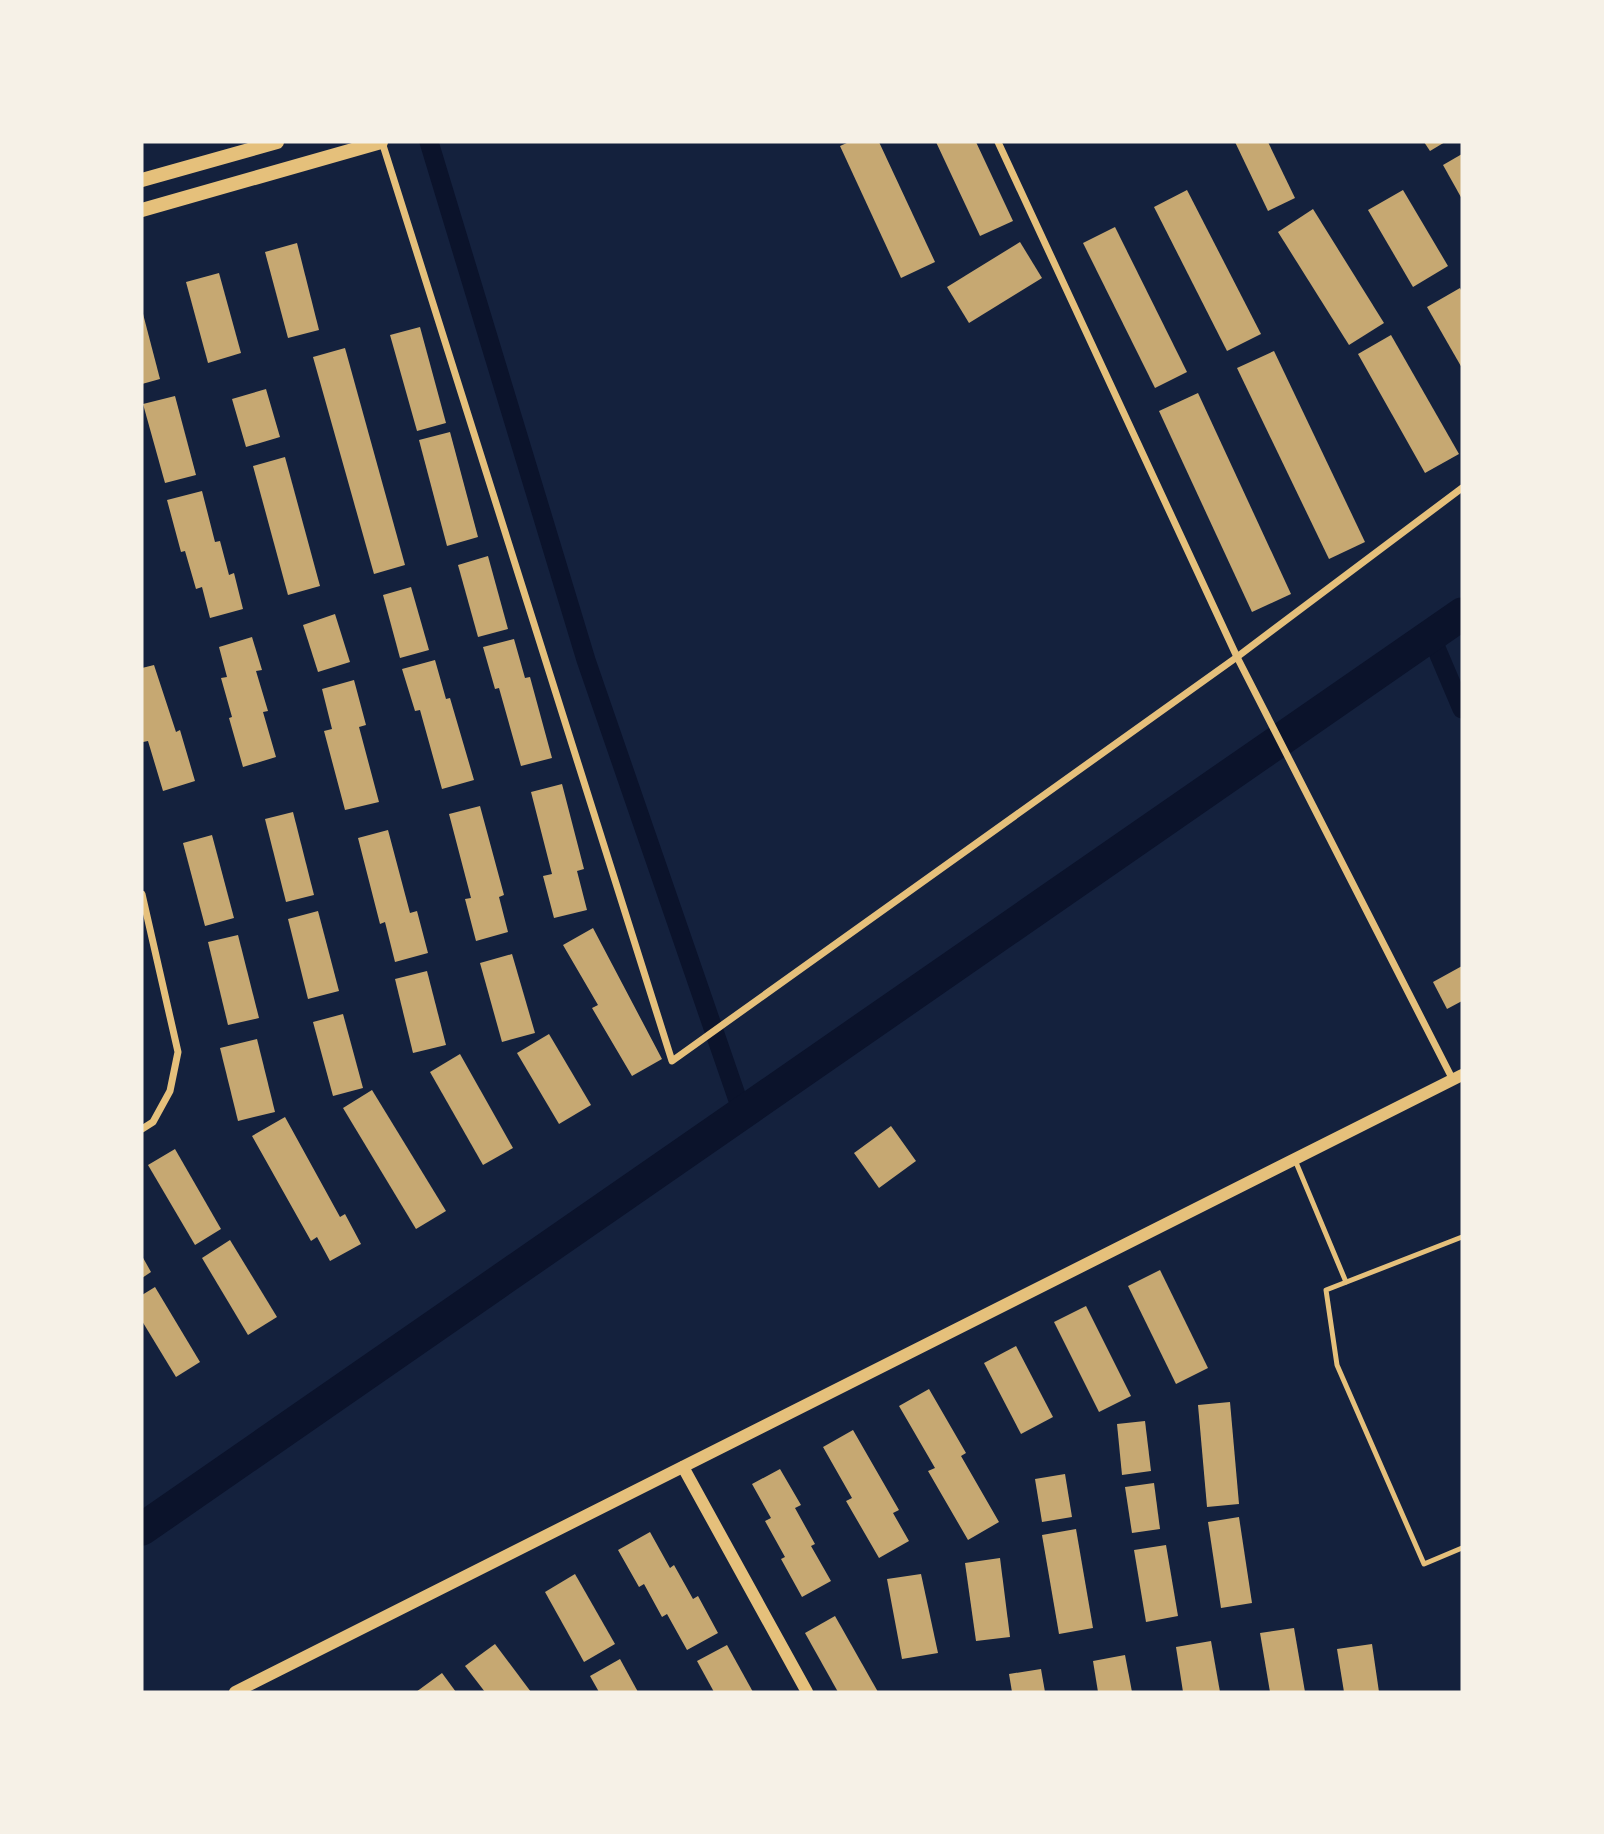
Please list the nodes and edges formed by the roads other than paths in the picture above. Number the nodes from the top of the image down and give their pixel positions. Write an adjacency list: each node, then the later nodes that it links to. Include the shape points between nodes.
1 (277, 142): 4 (main road)
2 (382, 142): 5 (main road); 7 (street, via 672,1061)
3 (998, 142): 7 (street)
4 (142, 180)
5 (142, 210)
6 (1462, 488): 7 (street)
7 (1237, 657): 9 (street)
8 (142, 894): 10 (street, via 178,1052 170,1091 153,1122)
9 (1458, 1078): 11 (street)
10 (142, 1129)
11 (1295, 1160): 13 (lane); 14 (street)
12 (1462, 1237): 13 (lane)
13 (1346, 1282): 15 (lane, via 1326,1290 1337,1365 1424,1564)
14 (683, 1467): 16 (street); 17 (street)
15 (1462, 1548)
16 (235, 1692)
17 (807, 1692)

